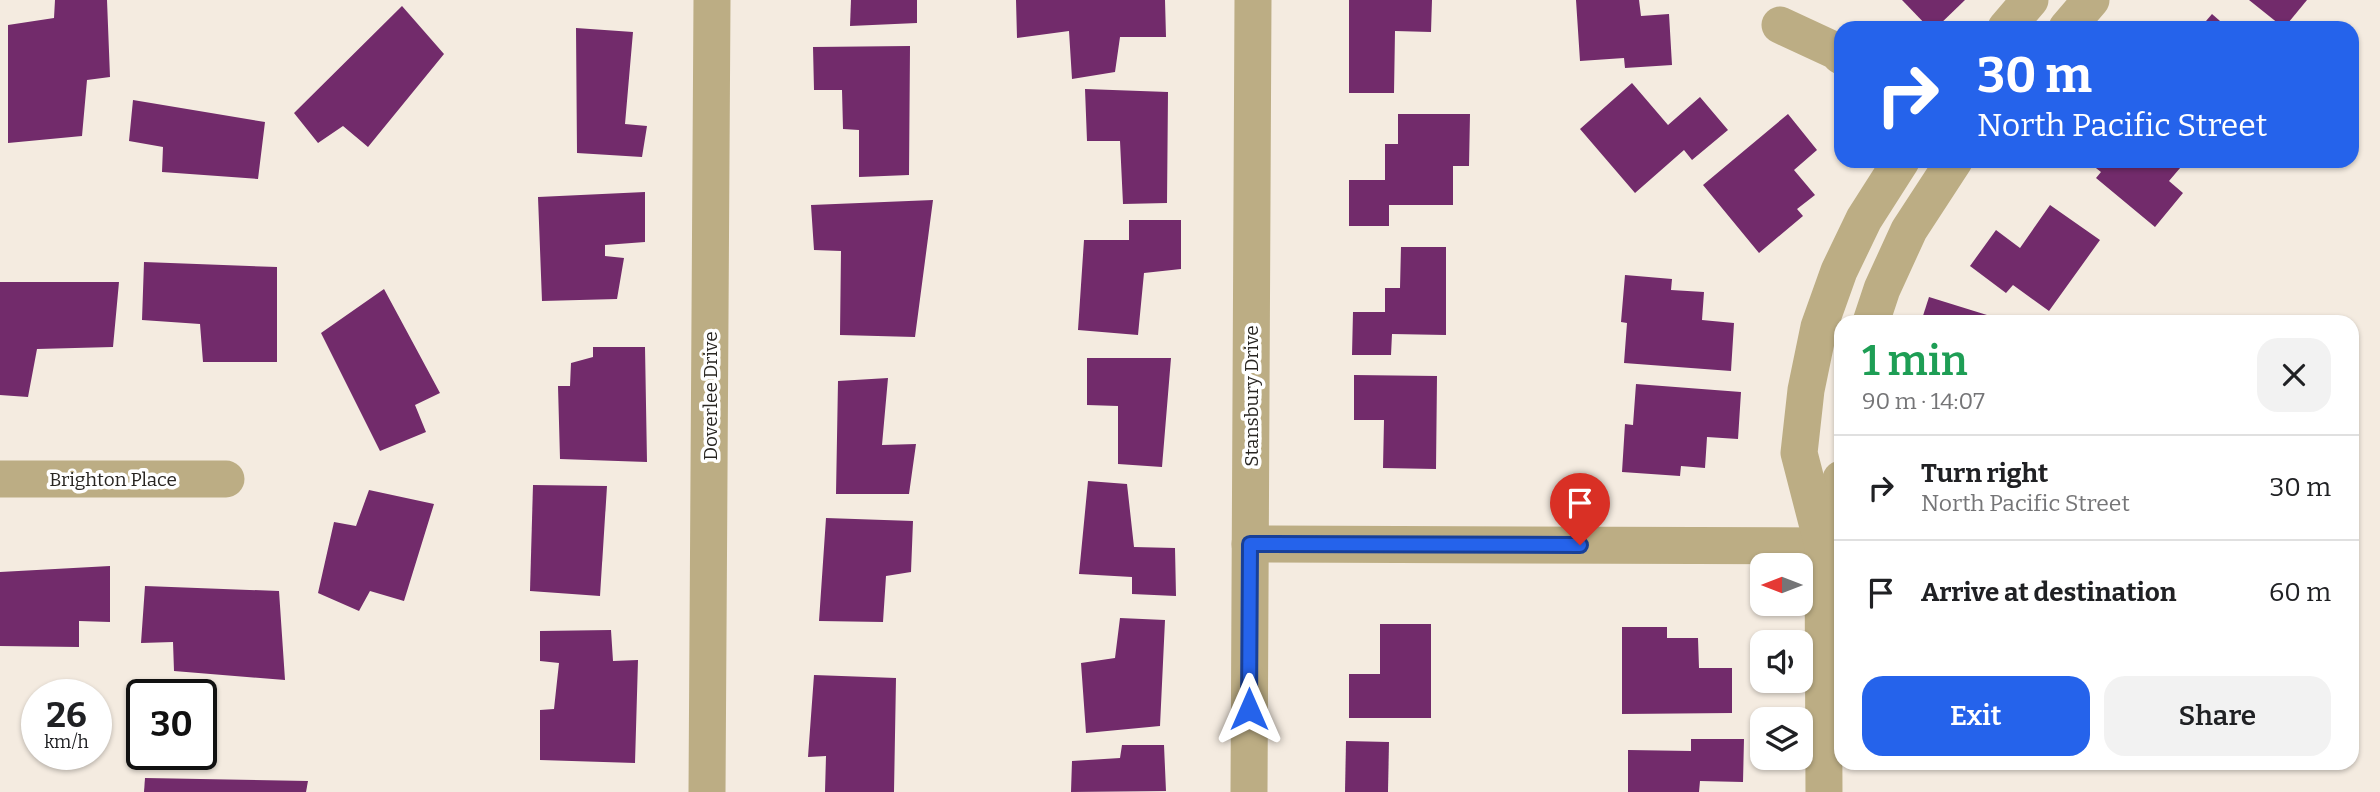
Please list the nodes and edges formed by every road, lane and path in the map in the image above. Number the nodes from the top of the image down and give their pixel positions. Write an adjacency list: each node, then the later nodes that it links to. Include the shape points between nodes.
1 (712, 0): 17 (street, Doverlee Drive)
2 (1253, 0): 15 (street, Stansbury Drive)
3 (2030, 0): 5 (street)
4 (2091, 0): 6 (street)
5 (2012, 21)
6 (2073, 21)
7 (1780, 25): 8 (street)
8 (1834, 50)
9 (1897, 168): 16 (street, via 1864,219 1839,271 1819,327 1806,390 1799,453)
10 (1949, 168): 11 (street, via 1909,230)
11 (1873, 315)
12 (0, 479): 13 (street, Brighton Place)
13 (226, 480)
14 (1834, 505): 16 (street)
15 (1250, 544): 16 (street); 18 (street, Stansbury Drive)
16 (1823, 546): 19 (street)
17 (707, 792)
18 (1249, 792)
19 (1824, 792)

